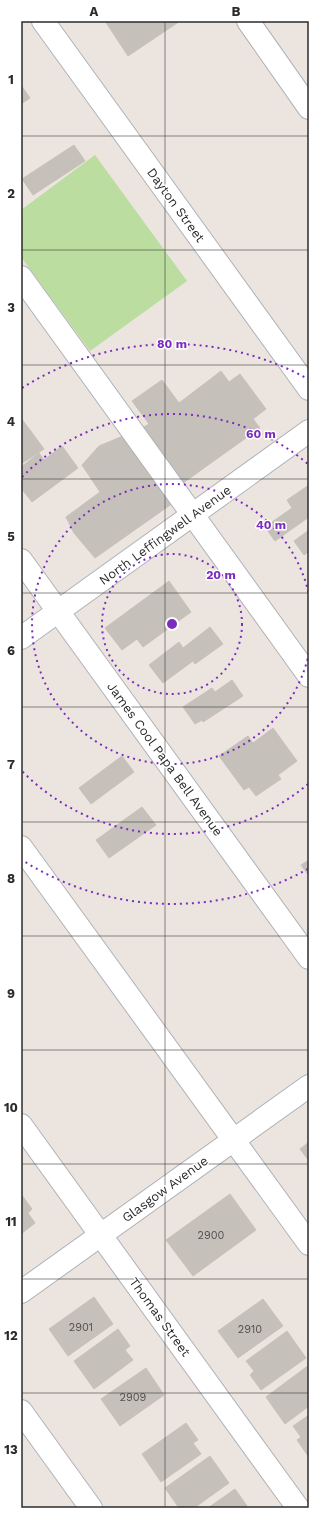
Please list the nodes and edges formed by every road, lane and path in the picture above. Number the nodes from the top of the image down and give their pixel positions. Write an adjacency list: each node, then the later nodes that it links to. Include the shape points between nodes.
1 (43, 21): 5 (street, Dayton Street)
2 (248, 21): 3 (street)
3 (309, 108)
4 (21, 277): 7 (street)
5 (309, 389)
6 (309, 431): 7 (street, North Leffingwell Avenue)
7 (193, 515): 9 (street, North Leffingwell Avenue); 11 (street)
8 (21, 560): 9 (street, James Cool Papa Bell Avenue)
9 (58, 612): 10 (street, North Leffingwell Avenue); 13 (street, James Cool Papa Bell Avenue)
10 (21, 638)
11 (309, 676)
12 (21, 847): 16 (street)
13 (309, 958)
14 (309, 1086): 16 (street, Glasgow Avenue)
15 (21, 1125): 17 (street, Thomas Street)
16 (234, 1140): 17 (street, Glasgow Avenue); 18 (street)
17 (101, 1236): 19 (street, Glasgow Avenue); 22 (street, Thomas Street)
18 (309, 1244)
19 (21, 1292)
20 (21, 1410): 21 (street)
21 (91, 1508)
22 (298, 1508)

